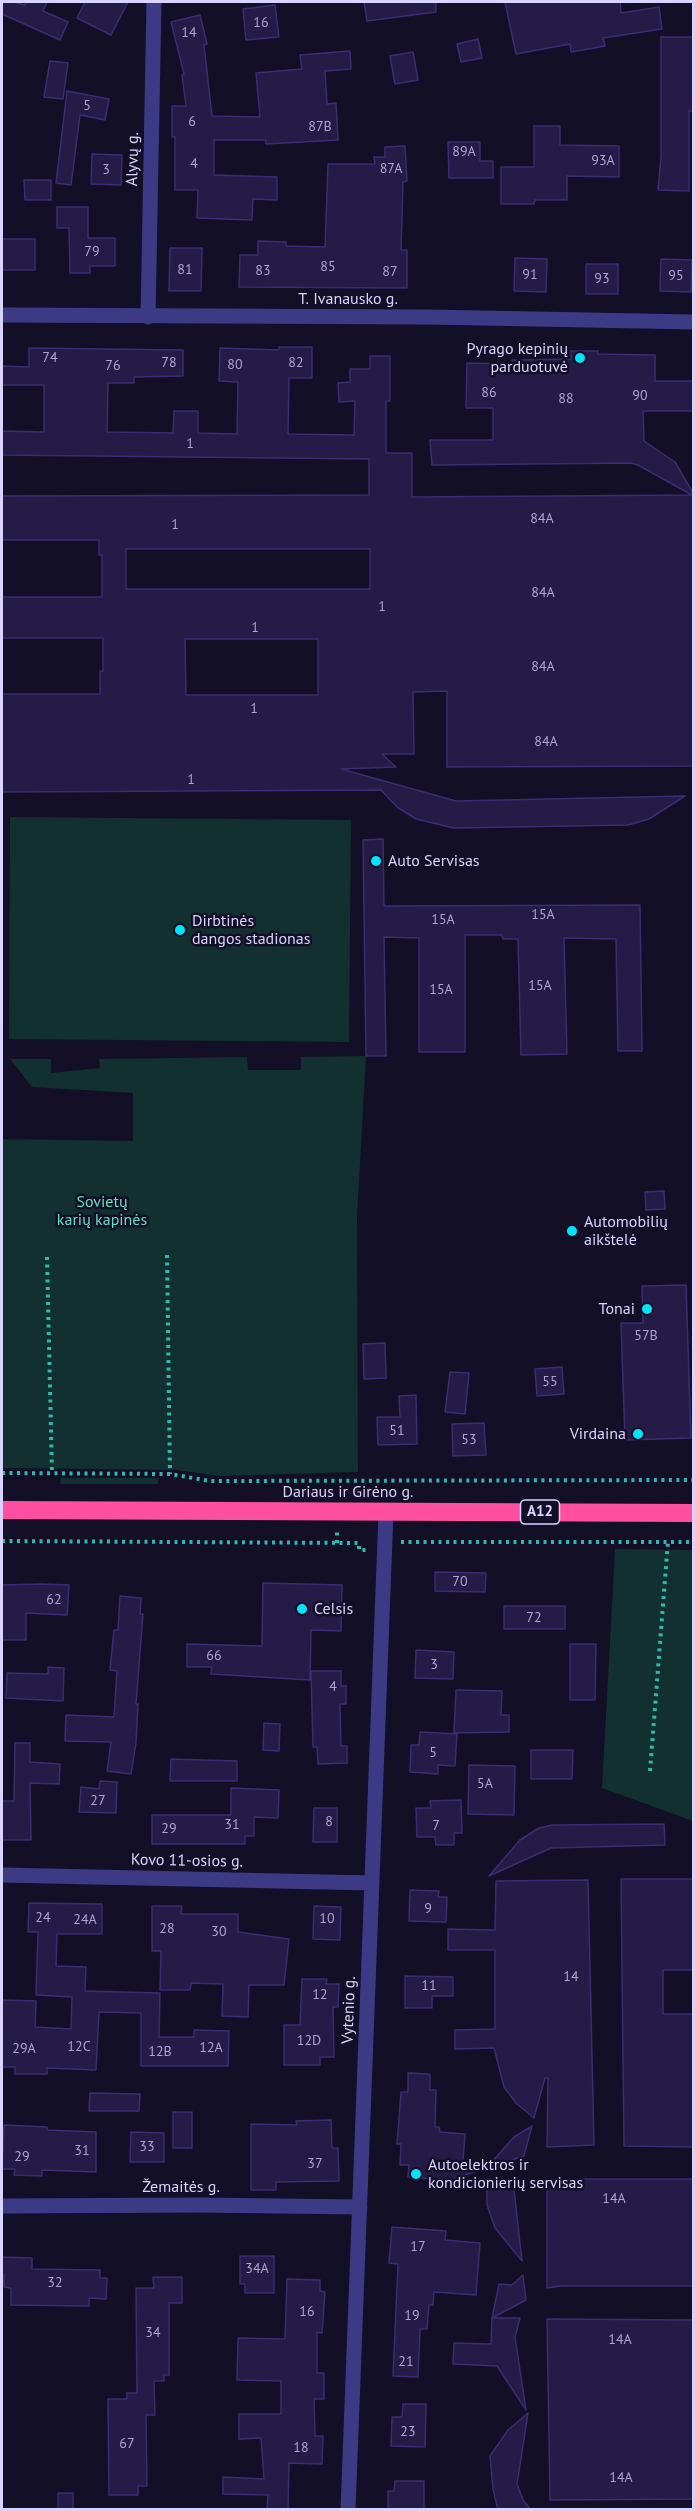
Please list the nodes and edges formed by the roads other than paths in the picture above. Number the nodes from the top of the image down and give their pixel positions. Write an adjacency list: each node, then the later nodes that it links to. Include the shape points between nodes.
1 (154, 2): 3 (street, Alyvų g.)
2 (2, 315): 3 (street, T. Ivanausko g.)
3 (148, 316): 4 (street, T. Ivanausko g.)
4 (693, 322)
5 (2, 1510): 6 (highway, Dariaus ir Girėno g. / A12)
6 (386, 1512): 7 (highway, Dariaus ir Girėno g. / A12); 9 (street, Vytenio g.)
7 (693, 1513)
8 (2, 1875): 9 (street, Kovo 11-osios g.)
9 (372, 1883): 11 (street, Vytenio g.)
10 (2, 2206): 11 (street, Žemaitės g.)
11 (360, 2207): 12 (street, Vytenio g.)
12 (348, 2510)

